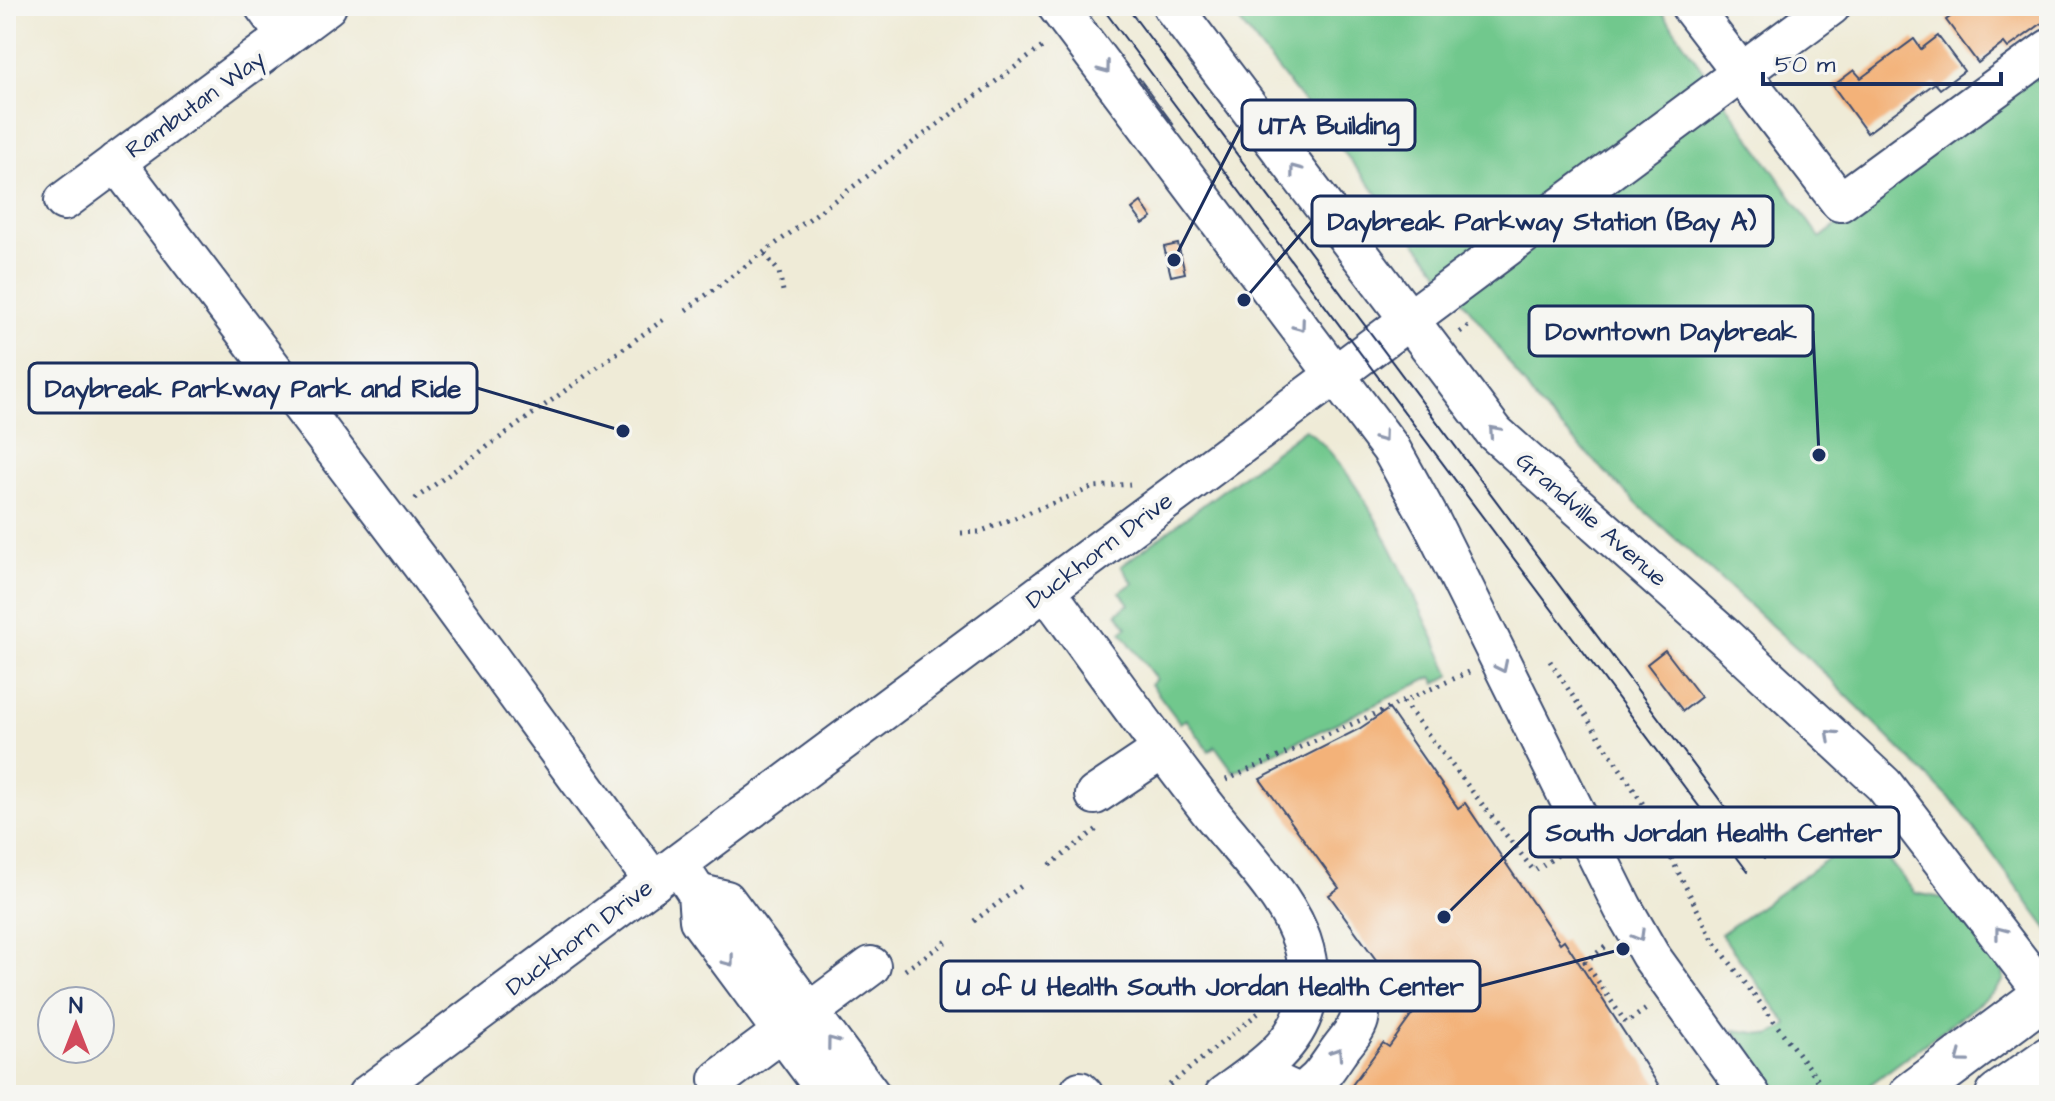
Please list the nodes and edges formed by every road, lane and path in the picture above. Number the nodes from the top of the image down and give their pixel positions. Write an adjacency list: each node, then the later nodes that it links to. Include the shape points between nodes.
1 (264, 6): 7 (street)
2 (327, 6): 7 (street, Rambutan Way)
3 (1172, 6): 16 (street, Grandville Avenue, one-way to 3)
4 (1690, 6): 9 (street)
5 (1831, 6): 9 (street, Duckhorn Drive)
6 (1054, 23): 12 (path); 17 (street, one-way to 17)
7 (286, 36): 10 (street, Rambutan Way)
8 (2049, 49): 9 (street, via 1840,202)
9 (1740, 73): 16 (street, Duckhorn Drive)
10 (116, 162): 11 (street, Rambutan Way); 30 (street, via 421,564)
11 (64, 201)
12 (765, 254): 13 (path, via 779,272); 14 (path)
13 (784, 296)
14 (686, 310)
15 (667, 317): 19 (path)
16 (1410, 321): 17 (street, Duckhorn Drive); 37 (street, Grandville Avenue, one-way to 16, via 1884,785 1495,433)
17 (1336, 374): 21 (street, Duckhorn Drive); 51 (street, one-way to 51, via 1410,481 1630,920)
18 (1135, 483): 20 (path, via 1094,487 979,532)
19 (412, 501)
20 (961, 533)
21 (1046, 590): 25 (street); 30 (street, Duckhorn Drive)
22 (1550, 661): 44 (path, via 1645,807 1713,940)
23 (1470, 672): 24 (path)
24 (1403, 702): 26 (path); 28 (path, via 1534,871)
25 (1162, 750): 27 (street); 36 (street, via 1297,927)
26 (1221, 782)
27 (1096, 812): 29 (path)
28 (1562, 852)
29 (1050, 865)
30 (676, 880): 40 (street, via 699,920); 46 (street, Duckhorn Drive)
31 (1024, 884): 32 (path)
32 (974, 921)
33 (950, 939): 35 (path)
34 (1609, 944): 38 (path, via 1585,962 1626,1023)
35 (884, 971): 40 (street)
36 (1308, 976): 42 (street, via 1305,1008 1295,1031); 42 (street, one-way to 36, via 1299,1093 1314,1086 1359,1021 1360,1004 1348,989)
37 (2048, 996): 52 (main road, one-way to 52); 53 (main road, via 2005,1058)
38 (1651, 1005)
39 (1262, 1010): 49 (path)
40 (794, 1020): 43 (street); 47 (street); 48 (street, one-way to 40)
41 (2049, 1059): 54 (main road)
42 (1255, 1073): 50 (street)
43 (719, 1079)
44 (1820, 1083)
45 (2049, 1091): 55 (main road)
46 (367, 1095)
47 (829, 1095)
48 (871, 1095)
49 (1157, 1095)
50 (1224, 1095)
51 (1751, 1095)
52 (1911, 1095)
53 (1958, 1095)
54 (1998, 1095)
55 (2043, 1095)

